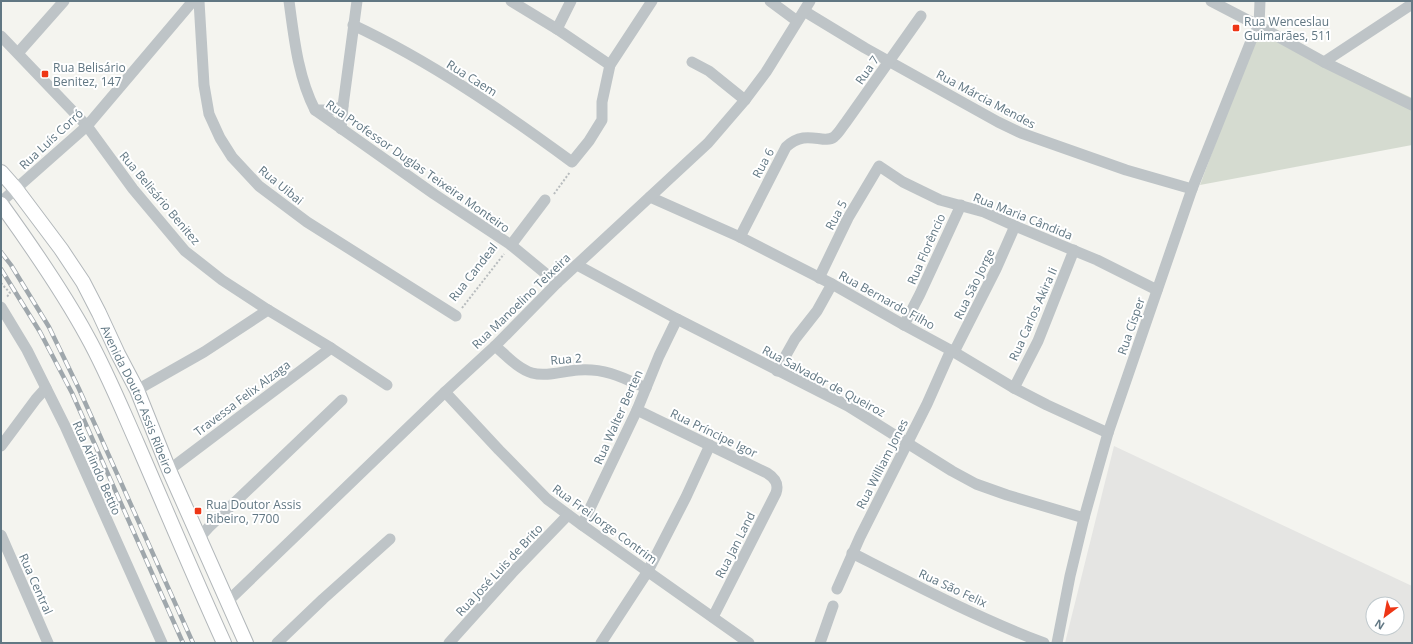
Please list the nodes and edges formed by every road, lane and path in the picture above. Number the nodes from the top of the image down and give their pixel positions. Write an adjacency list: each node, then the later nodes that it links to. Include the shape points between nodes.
1 (64, 1): 20 (street)
2 (193, 1): 29 (street, Rua Luís Corró)
3 (199, 1): 53 (street, Rua Uibai, via 204,85 209,114 232,157 259,186 296,214)
4 (289, 1): 28 (street, Rua Professor Duglas Teixeira Monteiro, via 298,57 306,90)
5 (357, 1): 16 (street)
6 (511, 1): 18 (street)
7 (571, 1): 18 (street)
8 (652, 1): 24 (street)
9 (770, 1): 15 (street)
10 (1211, 1): 17 (street)
11 (1260, 1): 17 (street)
12 (1412, 4): 23 (street)
13 (807, 6): 15 (street, Rua Manoelino Teixeira); 21 (street, Rua Márcia Mendes, via 837,32)
14 (921, 16): 21 (street, Rua 7)
15 (797, 21): 25 (street, Rua Manoelino Teixeira, via 766,72)
16 (353, 25): 27 (street); 32 (street, Rua Caem, via 397,47 474,94)
17 (1259, 26): 23 (street); 36 (street, Rua Císper)
18 (557, 29): 24 (street)
19 (1, 36): 20 (street, Rua Belisário Benitez)
20 (18, 54): 29 (street, Rua Belisário Benitez)
21 (889, 61): 31 (street, Rua 7); 36 (street, Rua Márcia Mendes, via 1021,133 1126,170)
22 (692, 62): 25 (street, via 709,71)
23 (1324, 62): 26 (street)
24 (610, 65): 32 (street, via 602,102 602,120)
25 (745, 100): 37 (street, Rua Manoelino Teixeira, via 708,143)
26 (1412, 105)
27 (343, 106): 28 (street, via 333,110); 30 (street)
28 (315, 110): 30 (street, Rua Professor Duglas Teixeira Monteiro)
29 (87, 126): 35 (street, Rua Luís Corró); 52 (street, Rua Belisário Benitez, via 133,189 185,251 222,280)
30 (341, 129): 43 (street, Rua Professor Duglas Teixeira Monteiro)
31 (833, 138): 42 (street, Rua 6, via 804,137 786,147)
32 (572, 162): 38 (path, via 576,164 553,194)
33 (879, 166): 40 (street, Rua Maria Cândida, via 928,195); 46 (street, Rua 5, via 848,218)
34 (1, 172): 35 (main road, Avenida Doutor Assis Ribeiro)
35 (16, 188): 39 (street, Rua Luís Corró); 55 (main road, Avenida Doutor Assis Ribeiro, via 83,282)
36 (1192, 189): 50 (street, Rua Císper)
37 (650, 197): 42 (street, Rua Bernardo Filho); 45 (street, Rua Manoelino Teixeira)
38 (545, 200): 43 (street)
39 (1, 203): 57 (main road, Avenida Doutor Assis Ribeiro, via 52,276)
40 (961, 205): 41 (street, Rua Maria Cândida); 56 (street, Rua Florêncio)
41 (1015, 226): 44 (street, Rua Maria Cândida); 60 (street, Rua São Jorge)
42 (740, 237): 46 (street, Rua Bernardo Filho)
43 (511, 245): 48 (street, Rua Professor Duglas Teixeira Monteiro); 53 (path, Rua Candeal)
44 (1074, 250): 50 (street, Rua Maria Cândida); 65 (street, Rua Carlos Akira Ii, via 1038,341)
45 (577, 265): 48 (street, Rua Manoelino Teixeira); 54 (street, Rua Salvador de Queiroz)
46 (819, 278): 49 (street, Rua Bernardo Filho)
47 (1, 283): 51 (path, via 10,293)
48 (557, 283): 58 (street, Rua Manoelino Teixeira)
49 (832, 284): 56 (street, Rua Bernardo Filho); 61 (street)
50 (1157, 290): 70 (street, Rua Císper)
51 (3, 303): 63 (street, Rua Arlindo Bettio)
52 (268, 310): 59 (street, Rua Belisário Benitez); 66 (street, via 204,352)
53 (456, 316)
54 (676, 319): 61 (street, Rua Salvador de Queiroz); 64 (street, Rua Walter Berten)
55 (105, 325): 57 (main road, via 97,326); 66 (main road, Avenida Doutor Assis Ribeiro)
56 (904, 325): 60 (street, Rua Bernardo Filho)
57 (88, 337): 90 (main road, Avenida Doutor Assis Ribeiro)
58 (495, 346): 64 (street, Rua 2, via 519,366 532,373 597,370 614,373); 67 (street, Rua Manoelino Teixeira)
59 (331, 348): 62 (street, Rua Belisário Benitez); 74 (street, Travessa Felix Alzaga)
60 (952, 351): 65 (street, Rua Bernardo Filho); 71 (street, Rua William Jones)
61 (777, 371): 71 (street, Rua Salvador de Queiroz, via 848,406)
62 (387, 385)
63 (46, 388): 73 (street); 89 (street, Rua Arlindo Bettio)
64 (646, 388): 69 (street, Rua Walter Berten)
65 (1014, 388): 70 (street, Rua Bernardo Filho)
66 (137, 390): 74 (main road, Avenida Doutor Assis Ribeiro)
67 (445, 392): 76 (street, Rua Frei Jorge Contrim, via 530,482); 85 (street, Rua Manoelino Teixeira)
68 (342, 400): 80 (street)
69 (637, 410): 72 (street, Rua Príncipe Igor); 78 (street, Rua Walter Berten)
70 (1108, 432): 77 (street, Rua Císper)
71 (908, 443): 77 (street, Rua Salvador de Queiroz, via 976,484); 82 (street, Rua William Jones)
72 (710, 445): 75 (street, Rua Príncipe Igor, via 767,473); 83 (street)
73 (1, 446)
74 (169, 470): 80 (main road, Avenida Doutor Assis Ribeiro)
75 (777, 483): 87 (street, Rua Jan Land, via 776,493)
76 (568, 515): 78 (street, Rua Frei Jorge Contrim); 93 (street, Rua José Luis de Brito)
77 (1084, 518): 98 (street, Rua Císper)
78 (582, 525): 83 (street, Rua Frei Jorge Contrim)
79 (1, 535): 88 (street, Rua Central)
80 (200, 538): 85 (main road, Avenida Doutor Assis Ribeiro)
81 (390, 539): 92 (street)
82 (852, 553): 84 (street, Rua William Jones); 97 (street, Rua São Felix, via 988,619)
83 (648, 571): 87 (street, Rua Frei Jorge Contrim); 94 (street)
84 (837, 589)
85 (228, 601): 91 (main road, Avenida Doutor Assis Ribeiro)
86 (833, 606): 96 (street)
87 (713, 617): 95 (street, Rua Frei Jorge Contrim)
88 (48, 643)
89 (162, 643)
90 (224, 643)
91 (246, 643)
92 (277, 643)
93 (449, 643)
94 (601, 643)
95 (748, 643)
96 (820, 643)
97 (1044, 643)
98 (1057, 643)

